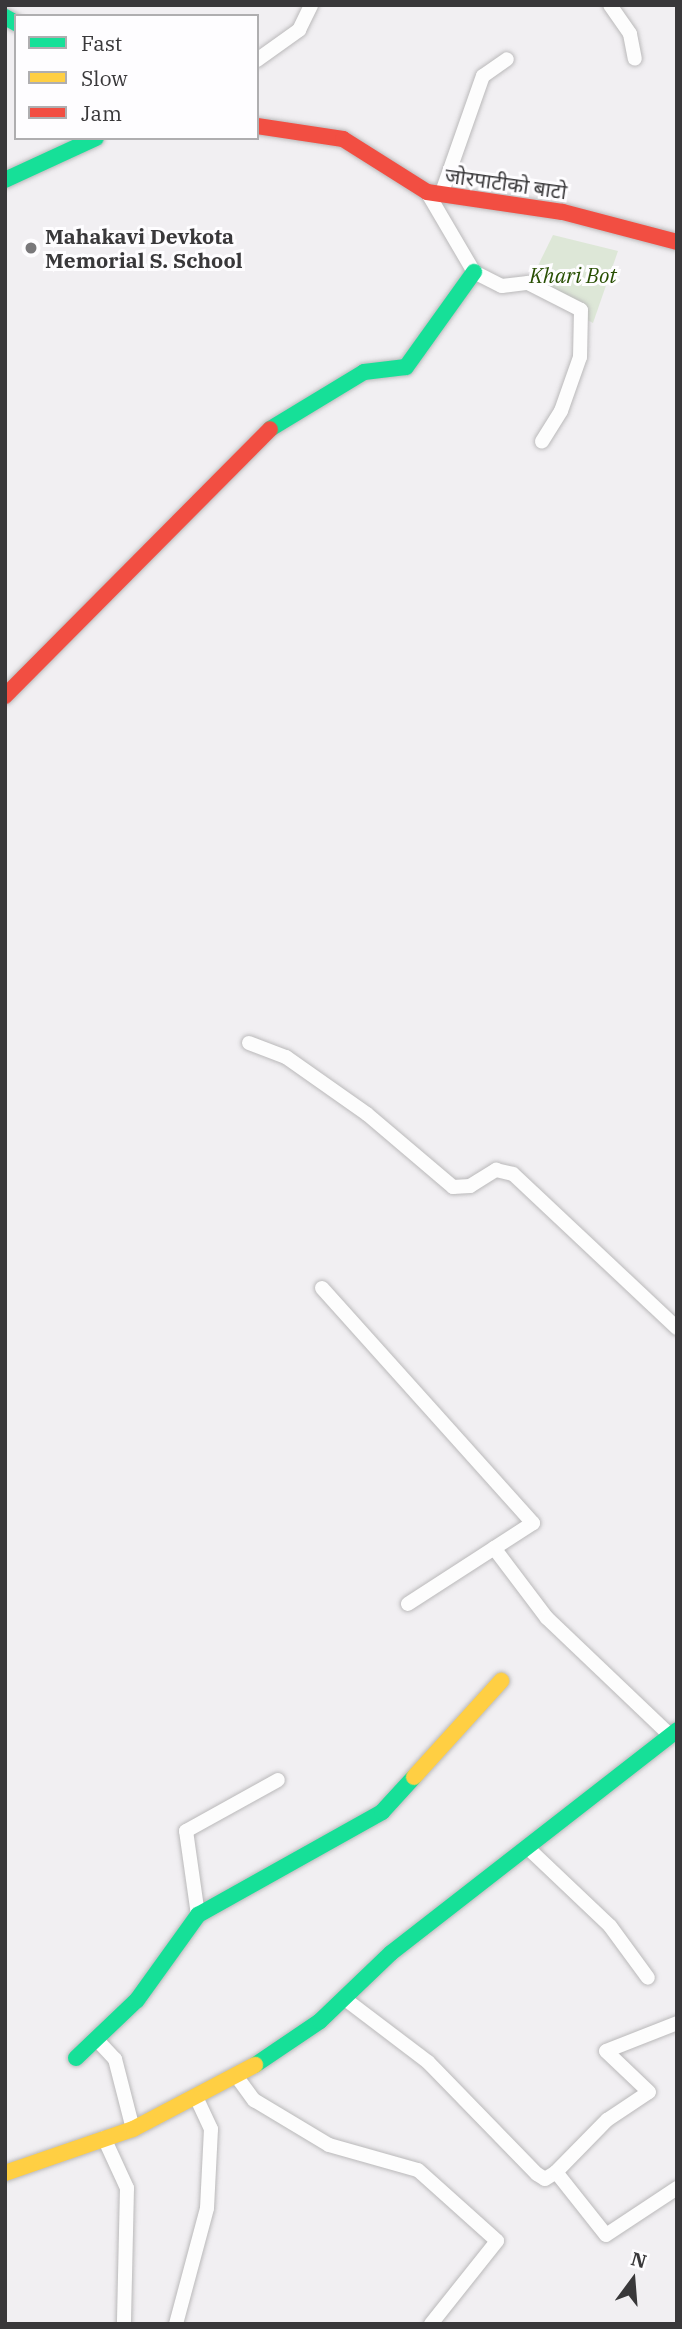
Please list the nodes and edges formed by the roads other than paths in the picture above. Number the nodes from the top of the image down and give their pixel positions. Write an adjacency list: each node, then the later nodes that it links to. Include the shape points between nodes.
1 (14, 5): 4 (street)
2 (312, 5): 5 (street, via 299,30)
3 (610, 5): 7 (street, via 630,34)
4 (5, 15)
5 (259, 59)
6 (507, 59): 11 (street, via 483,76)
7 (635, 59)
8 (259, 126): 11 (street, जोरपाटीको बाटो, via 343,139)
9 (92, 140): 10 (street)
10 (5, 180)
11 (434, 194): 12 (street, जोरपाटीको बाटो, via 563,212); 13 (street)
12 (677, 242)
13 (474, 272): 14 (street, via 502,285 527,282 581,310 580,357 566,384 561,411); 15 (street, via 407,367 364,372 266,431)
14 (542, 441)
15 (5, 696)
16 (249, 1042): 18 (street, via 286,1058 357,1107 453,1187 470,1186 496,1170 513,1174)
17 (322, 1289): 19 (street, via 533,1523)
18 (677, 1328)
19 (494, 1548): 20 (street); 22 (street, via 547,1618)
20 (408, 1604)
21 (500, 1681): 25 (street, via 382,1812)
22 (673, 1733): 24 (street)
23 (278, 1780): 25 (street, via 186,1831)
24 (530, 1850): 26 (street, via 610,1926); 27 (street, via 391,1953)
25 (198, 1915): 29 (street, via 137,2000)
26 (648, 1978)
27 (345, 1999): 31 (street); 35 (street, via 428,2062 537,2174 545,2179)
28 (677, 2023): 35 (street, via 606,2051 649,2092 607,2119)
29 (98, 2041): 30 (street); 33 (street, via 115,2059)
30 (76, 2058)
31 (237, 2077): 32 (street); 40 (street, via 254,2100 329,2145 418,2170 497,2241)
32 (197, 2099): 33 (street); 39 (street, via 211,2129 207,2208)
33 (133, 2129): 34 (street)
34 (104, 2138): 36 (street); 38 (street, via 127,2188)
35 (556, 2172): 37 (street, via 606,2235)
36 (5, 2173)
37 (677, 2188)
38 (124, 2324)
39 (176, 2324)
40 (431, 2324)

